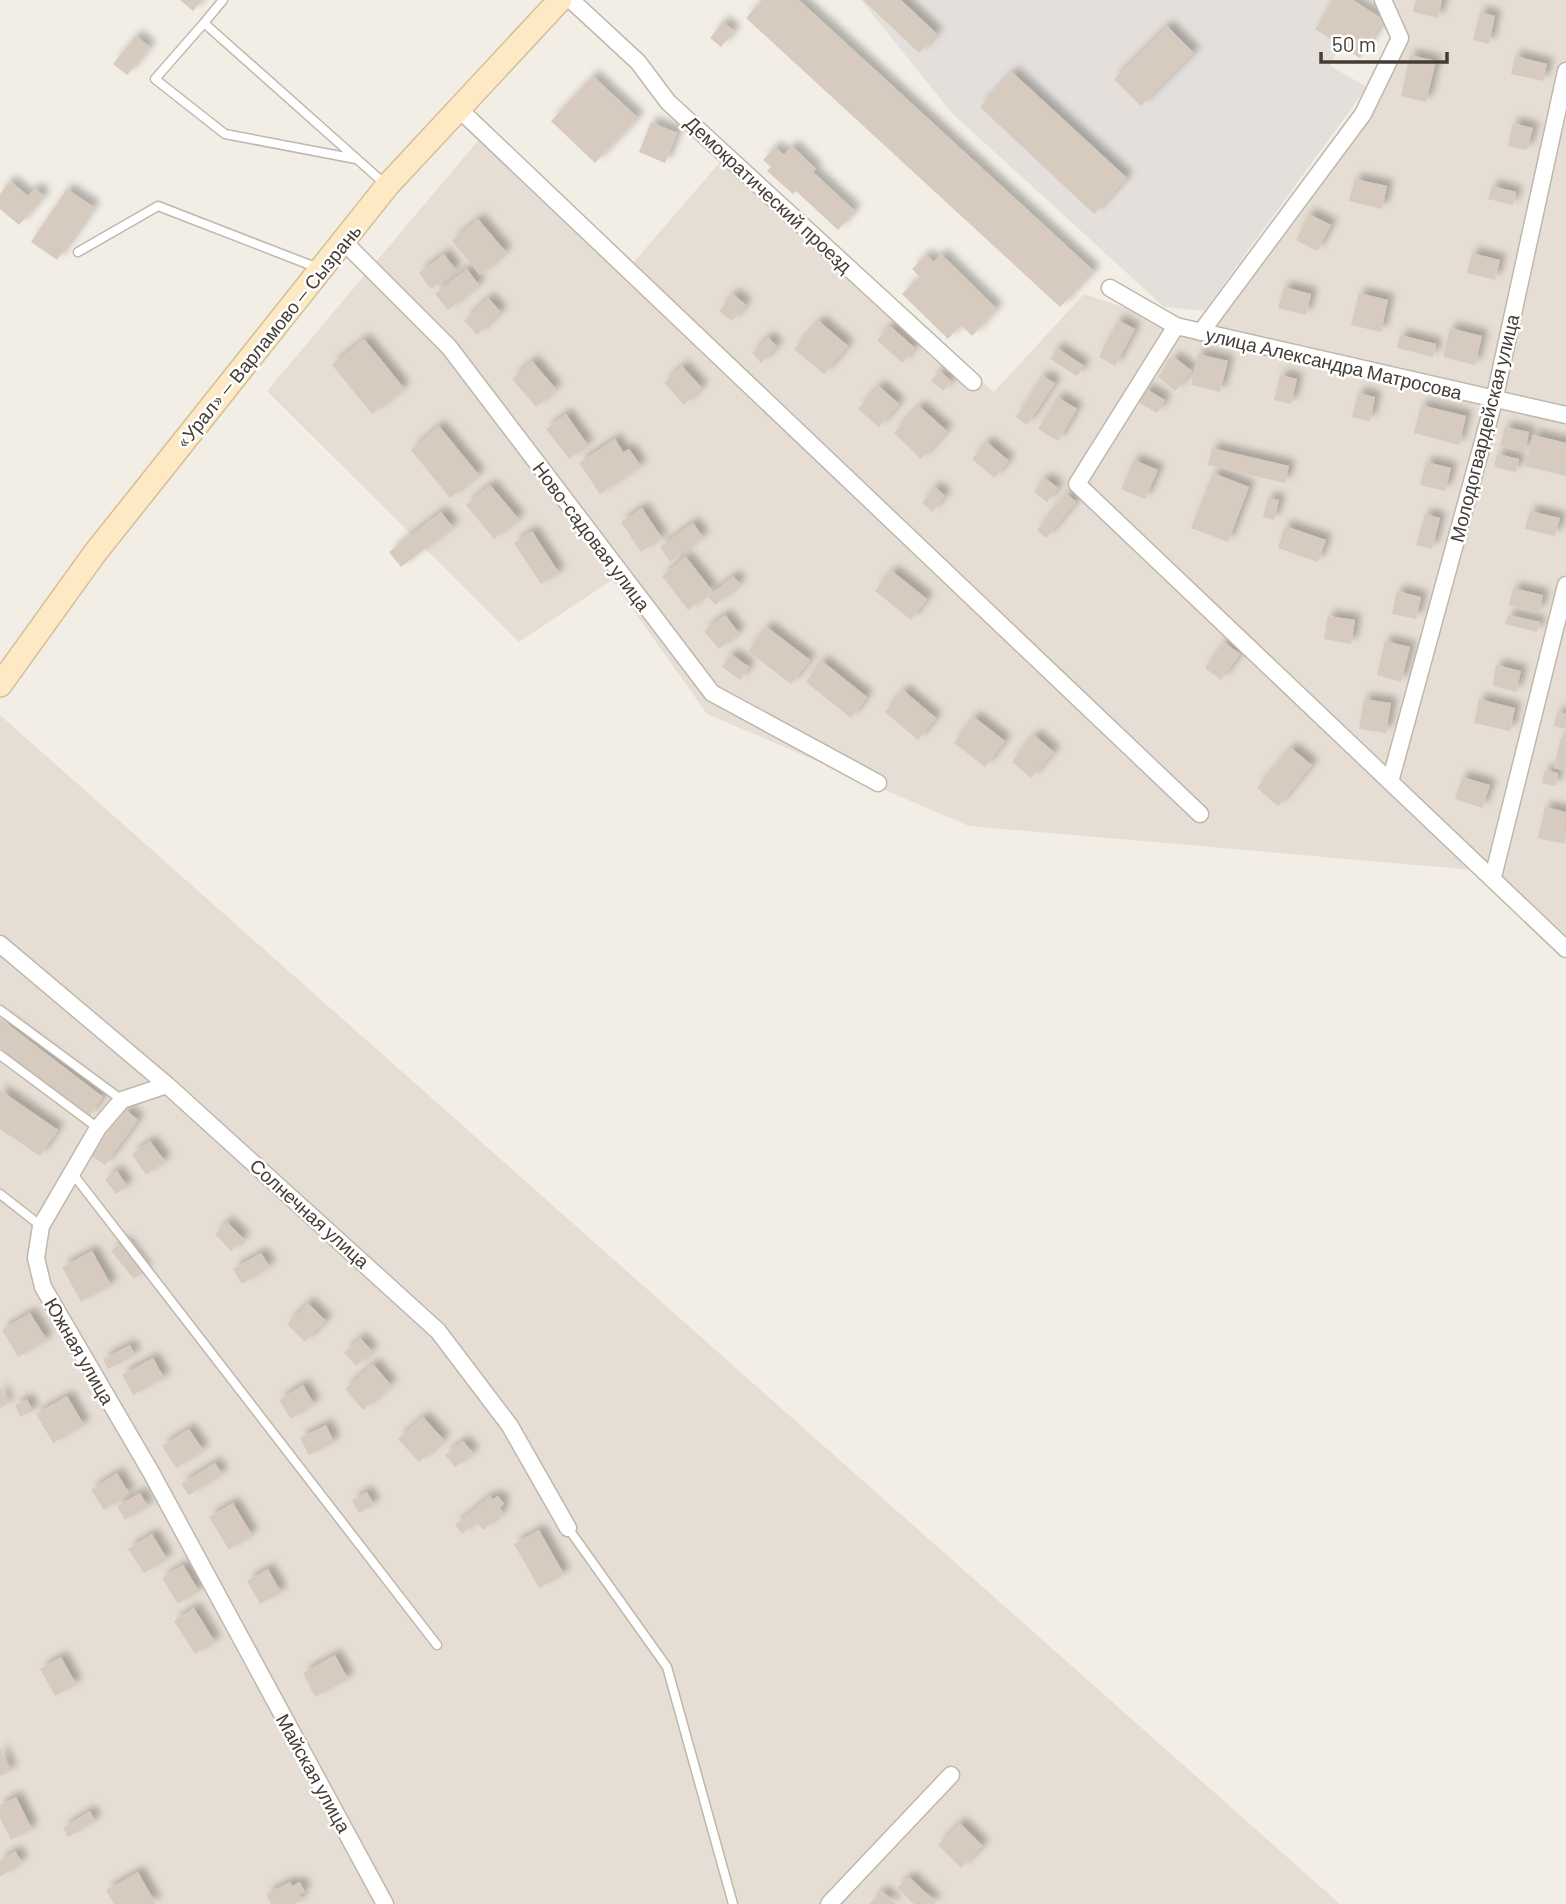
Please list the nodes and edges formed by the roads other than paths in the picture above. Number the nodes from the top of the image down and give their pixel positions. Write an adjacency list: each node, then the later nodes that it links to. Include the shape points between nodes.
1 (223, 0): 4 (lane)
2 (1382, 0): 14 (street, via 1400,38 1363,114)
3 (563, 2): 6 (main road, «Урал» — Варламово — Сызрань); 15 (street, Демократический проезд, via 638,62 668,102)
4 (204, 23): 7 (lane); 7 (lane, via 155,79 225,134)
5 (1566, 71): 16 (street, Молодогвардейская улица)
6 (459, 109): 8 (main road, «Урал» — Варламово — Сызрань); 22 (street)
7 (356, 159): 8 (lane)
8 (387, 186): 9 (main road, «Урал» — Варламово — Сызрань)
9 (343, 241): 11 (main road, «Урал» — Варламово — Сызрань); 21 (street, Ново-садовая улица, via 449,347 712,693)
10 (78, 252): 11 (lane, via 158,206)
11 (321, 269): 19 (main road, «Урал» — Варламово — Сызрань, via 95,553)
12 (1110, 288): 13 (street, улица Александра Матросова)
13 (1176, 326): 14 (street, улица Александра Матросова); 20 (street, via 1077,484)
14 (1201, 332): 16 (street, улица Александра Матросова)
15 (973, 382)
16 (1494, 401): 17 (street, улица Александра Матросова); 20 (street, Молодогвардейская улица)
17 (1566, 415)
18 (1566, 585): 23 (street)
19 (0, 685)
20 (1390, 782): 23 (street)
21 (878, 783)
22 (1200, 814)
23 (1493, 877): 25 (street)
24 (0, 944): 28 (street, Солнечная улица)
25 (1566, 949)
26 (0, 1010): 29 (lane)
27 (0, 1055): 30 (lane)
28 (167, 1085): 29 (street, Южная улица); 34 (street, Солнечная улица, via 438,1331 510,1426)
29 (122, 1100): 30 (street, Южная улица)
30 (97, 1128): 31 (street, Южная улица)
31 (73, 1174): 33 (street, Южная улица); 36 (lane)
32 (0, 1194): 33 (lane)
33 (41, 1226): 35 (street, Южная улица, via 36,1258 43,1287)
34 (568, 1528): 39 (lane, via 667,1667)
35 (243, 1643): 38 (street, Майская улица)
36 (438, 1645)
37 (951, 1775): 40 (street)
38 (385, 1904)
39 (733, 1904)
40 (829, 1904)

